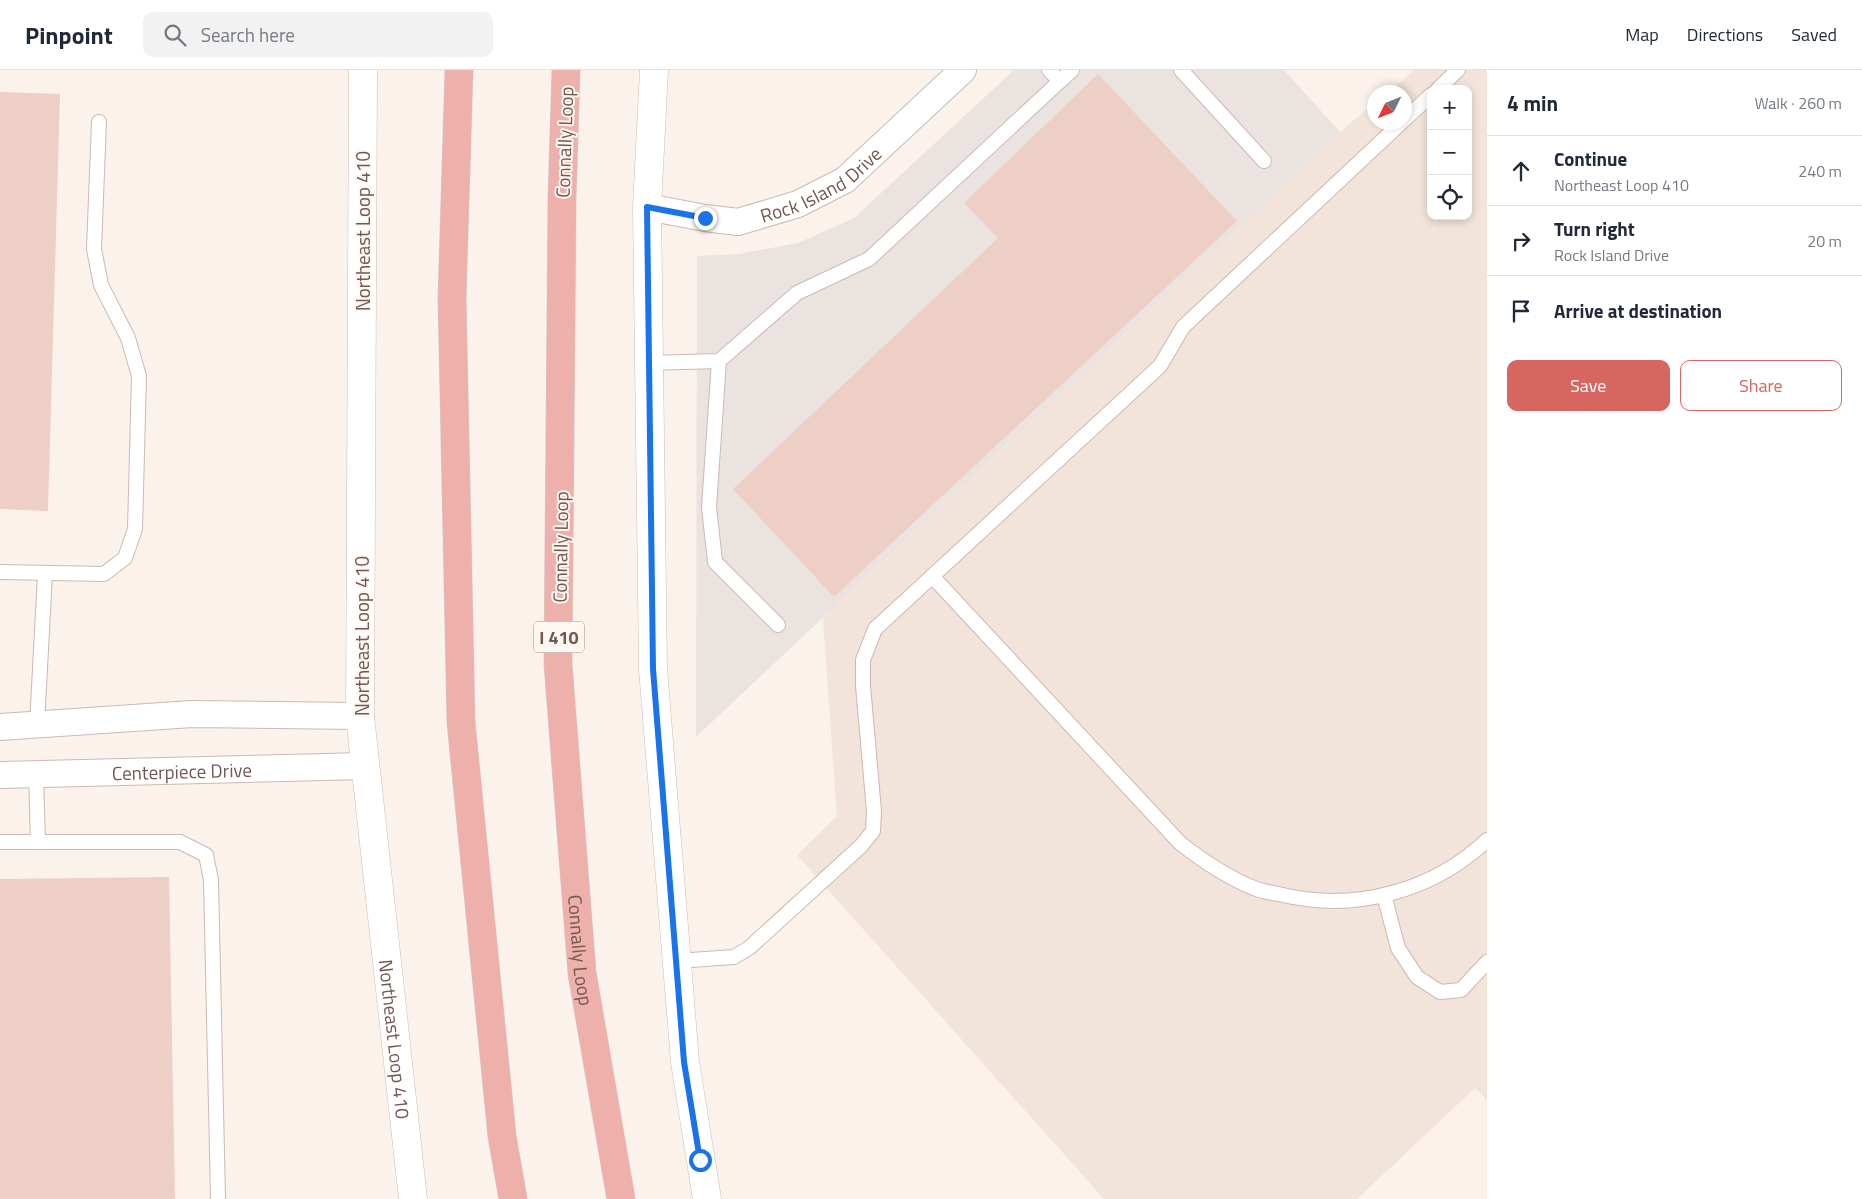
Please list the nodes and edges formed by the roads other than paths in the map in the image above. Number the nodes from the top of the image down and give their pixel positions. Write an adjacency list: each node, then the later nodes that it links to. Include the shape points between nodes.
1 (363, 70): 24 (main road, Northeast Loop 410)
2 (459, 70): 38 (highway, via 452,298 461,722 502,1136)
3 (566, 70): 39 (highway, Connally Loop / I 410, via 558,664 582,973)
4 (654, 70): 17 (main road)
5 (963, 70): 17 (street, Rock Island Drive, via 845,180 798,204 738,222)
6 (1050, 70): 10 (lane)
7 (1072, 70): 10 (lane)
8 (1181, 70): 16 (lane)
9 (1458, 70): 11 (lane)
10 (1060, 81): 18 (lane, via 869,259 797,293)
11 (1442, 85)
12 (1427, 99): 13 (lane)
13 (1412, 113)
14 (99, 122): 21 (lane, via 94,249 101,286 128,338 139,376 135,529 125,558 104,574)
15 (1393, 130): 22 (lane, via 1183,327 1160,366)
16 (1264, 161)
17 (647, 207): 19 (main road)
18 (719, 362): 19 (lane); 23 (lane, via 709,506 715,562)
19 (649, 363): 34 (main road, via 653,669)
20 (0, 572): 21 (lane)
21 (45, 574): 25 (lane)
22 (932, 576): 33 (lane, via 1180,843 1212,868 1255,889 1299,899 1348,902); 34 (lane, via 875,629 863,660 873,831 861,846 749,948 734,957)
23 (778, 624)
24 (360, 716): 25 (street, via 192,714); 27 (main road, Northeast Loop 410)
25 (37, 725): 26 (street)
26 (0, 727)
27 (365, 766): 28 (street, Centerpiece Drive); 37 (main road, Northeast Loop 410)
28 (36, 774): 29 (street, Centerpiece Drive); 32 (lane)
29 (0, 775)
30 (1487, 840): 33 (lane, via 1472,854 1436,876)
31 (0, 842): 32 (lane)
32 (38, 842): 36 (lane, via 180,842 206,855 211,880)
33 (1384, 895): 35 (lane, via 1398,948 1417,978 1440,992 1461,990)
34 (677, 961): 40 (main road, via 684,1062)
35 (1487, 962)
36 (218, 1199)
37 (413, 1199)
38 (514, 1199)
39 (622, 1199)
40 (707, 1199)

